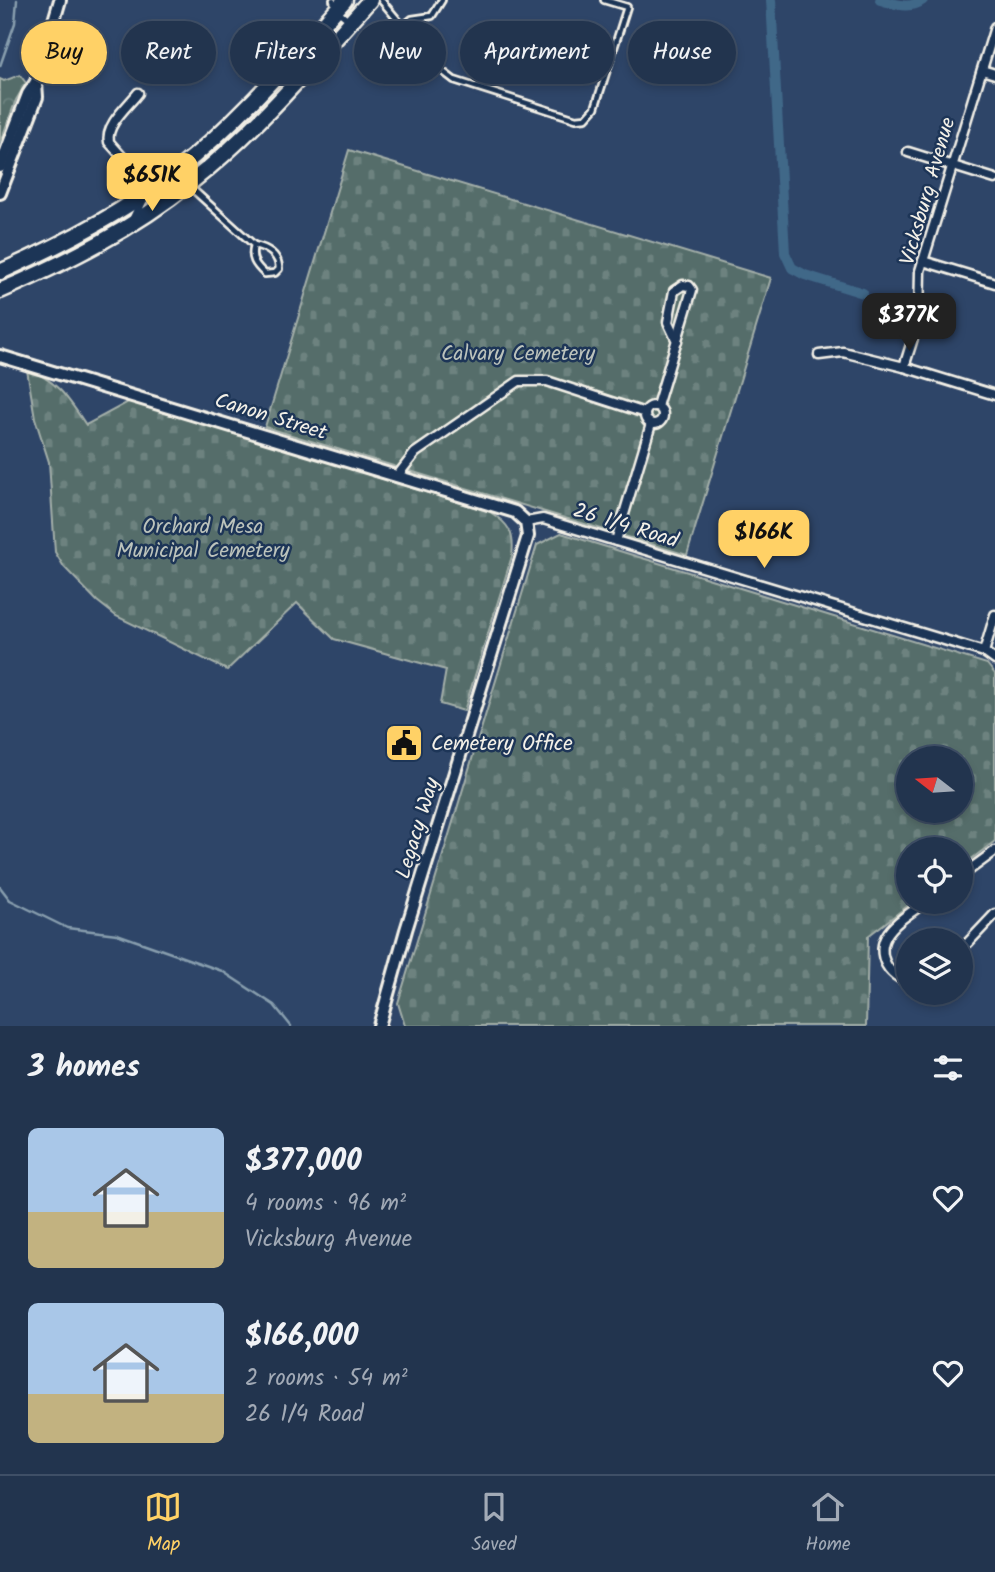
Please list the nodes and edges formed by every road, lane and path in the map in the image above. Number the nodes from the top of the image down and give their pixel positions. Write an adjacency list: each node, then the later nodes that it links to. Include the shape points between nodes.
1 (60, 0): 7 (street)
2 (370, 0): 10 (highway)
3 (381, 0): 8 (lane)
4 (442, 0): 9 (lane, via 432,16)
5 (604, 0): 13 (lane, via 627,7 595,108 586,118 576,120)
6 (338, 3): 10 (lane); 18 (highway)
7 (54, 21)
8 (399, 21)
9 (409, 21)
10 (350, 22): 19 (highway)
11 (995, 27): 12 (street, Vicksburg Avenue)
12 (982, 70): 14 (street); 21 (street, Vicksburg Avenue)
13 (446, 74)
14 (995, 74)
15 (35, 84): 22 (street)
16 (36, 84): 26 (street, via 37,97)
17 (138, 93): 25 (street, via 108,135)
18 (238, 117): 19 (lane); 25 (highway)
19 (251, 130): 24 (highway)
20 (908, 152): 21 (street)
21 (952, 166): 23 (street); 29 (street, Vicksburg Avenue)
22 (0, 167)
23 (995, 179)
24 (188, 185): 27 (highway); 28 (lane)
25 (147, 191): 27 (street); 31 (highway)
26 (0, 193)
27 (131, 223): 34 (highway, via 64,263)
28 (254, 245): 28 (lane, via 265,247 279,262 275,273 265,274 257,267)
29 (923, 261): 33 (street); 38 (street, Vicksburg Avenue, via 919,319)
30 (0, 265): 31 (highway)
31 (17, 265): 32 (highway)
32 (0, 272)
33 (995, 283)
34 (4, 291)
35 (677, 341): 35 (street, via 692,290 683,285 674,291 668,322); 40 (street)
36 (819, 355): 38 (street, via 843,352)
37 (0, 356): 43 (street, Canon Street)
38 (904, 367): 39 (street)
39 (995, 395)
40 (657, 406): 41 (street); 42 (street, via 663,418)
41 (645, 413): 42 (street); 43 (street, via 547,381 519,381 415,453)
42 (651, 424): 45 (street)
43 (398, 475): 44 (street, Canon Street, via 515,512)
44 (526, 522): 45 (street, 26 1/4 Road, via 542,519); 55 (street, Legacy Way, via 528,536)
45 (615, 541): 47 (street, 26 1/4 Road)
46 (995, 615): 47 (street)
47 (984, 652): 48 (street, 26 1/4 Road)
48 (995, 660)
49 (995, 850): 50 (street)
50 (973, 867)
51 (909, 914): 54 (street, via 893,926 883,942 887,969)
52 (995, 914): 53 (street)
53 (973, 937)
54 (896, 976)
55 (379, 1026)

